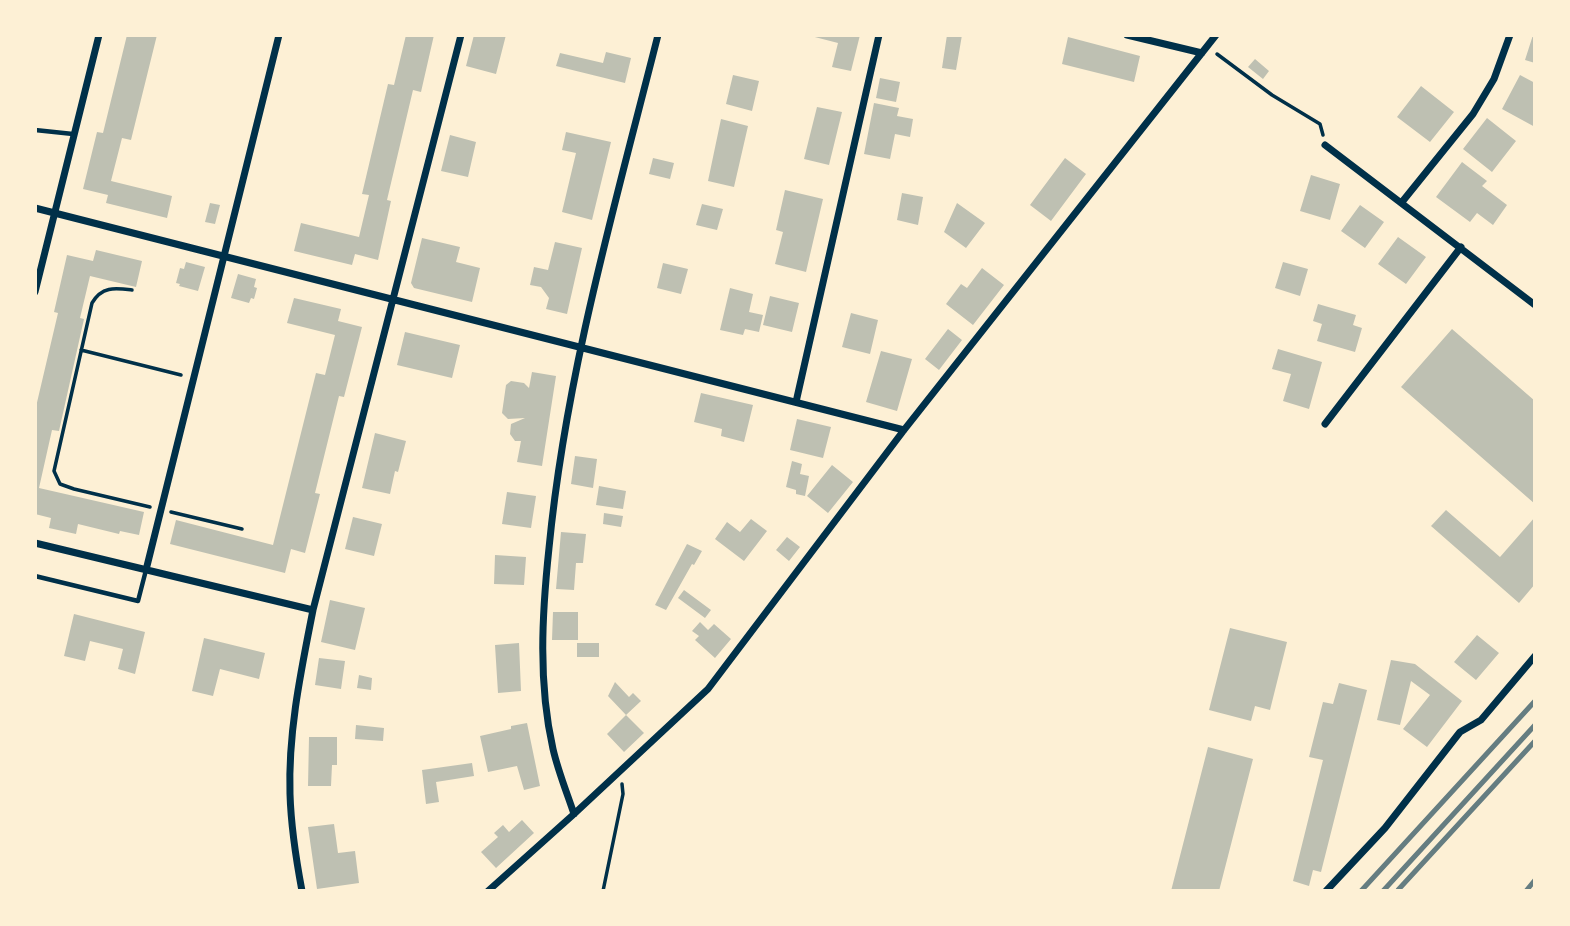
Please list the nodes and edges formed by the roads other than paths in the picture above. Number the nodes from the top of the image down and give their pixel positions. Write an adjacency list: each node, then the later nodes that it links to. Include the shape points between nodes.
1 (99, 35): 11 (street)
2 (279, 35): 17 (street)
3 (461, 35): 19 (street)
4 (658, 35): 21 (street)
5 (879, 35): 22 (street)
6 (1127, 35): 9 (street)
7 (1216, 35): 9 (street)
8 (1510, 35): 13 (street, via 1494,79 1473,114)
9 (1205, 50): 24 (street)
10 (35, 130): 11 (lane)
11 (73, 134): 15 (street)
12 (1325, 145): 13 (street)
13 (1402, 202): 16 (street)
14 (35, 208): 15 (street)
15 (55, 212): 17 (street); 18 (street)
16 (1461, 247): 20 (street); 23 (street)
17 (224, 256): 19 (street); 26 (street)
18 (35, 292)
19 (393, 299): 21 (street); 28 (street)
20 (1535, 305)
21 (579, 347): 22 (street); 30 (street, via 553,504 543,610 544,686 553,749)
22 (796, 402): 24 (street)
23 (1325, 424)
24 (904, 430): 30 (street, via 708,689)
25 (35, 543): 26 (street)
26 (146, 570): 27 (lane, via 138,601); 28 (street)
27 (35, 576)
28 (313, 610): 31 (street, via 291,757 293,842)
29 (1535, 656): 33 (street, via 1481,720 1460,732 1385,828)
30 (574, 814): 32 (street)
31 (302, 891)
32 (488, 891)
33 (1326, 891)

